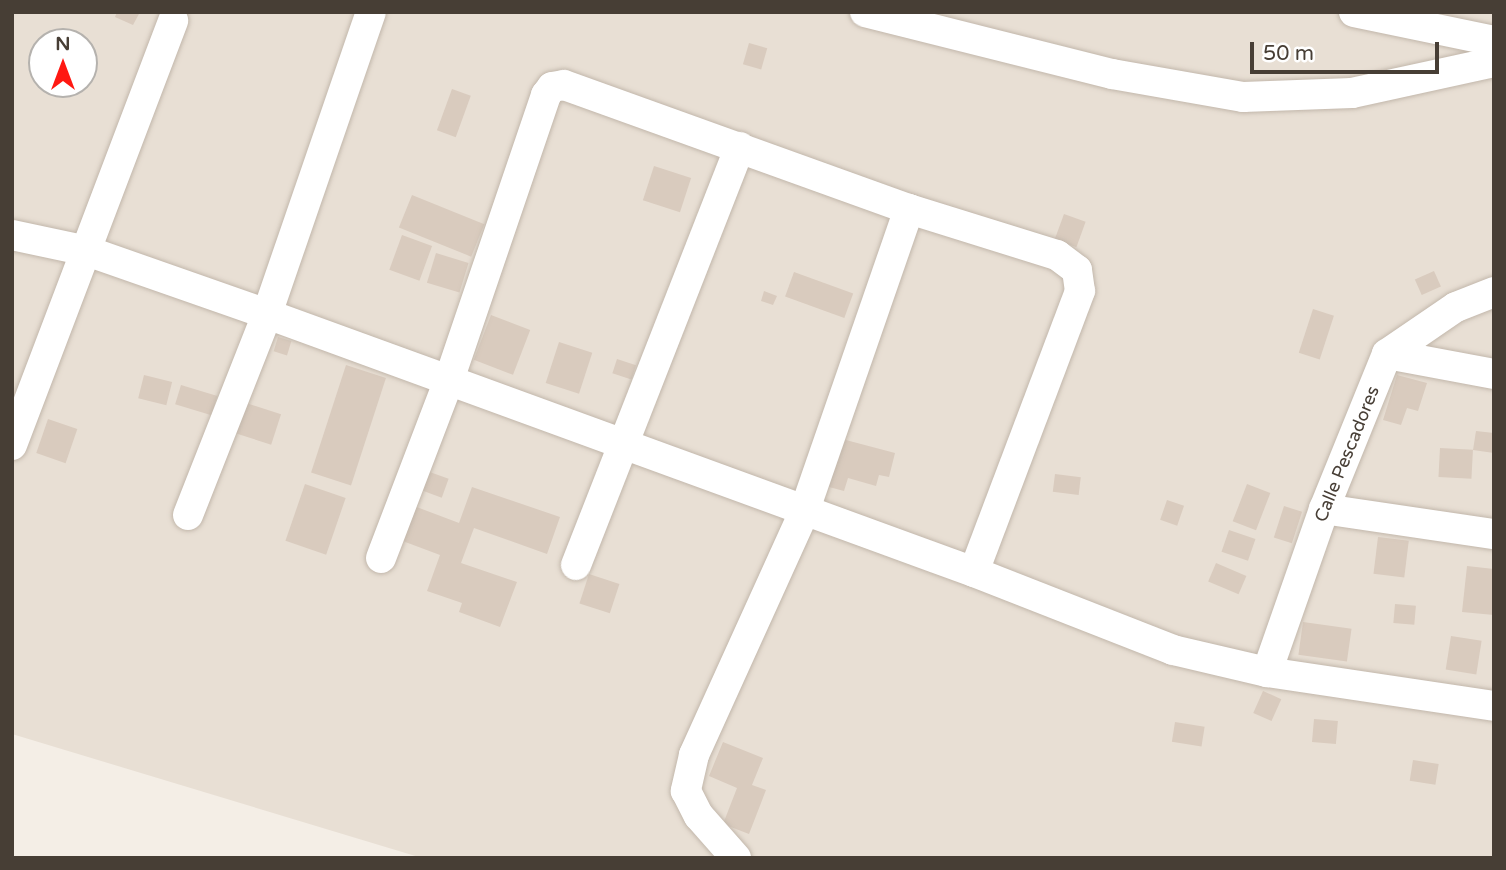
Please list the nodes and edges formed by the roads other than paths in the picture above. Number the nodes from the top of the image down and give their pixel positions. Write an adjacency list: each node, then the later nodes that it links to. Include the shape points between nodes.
1 (371, 12): 12 (street)
2 (865, 12): 6 (street, via 1112,74 1243,97 1352,93)
3 (1354, 12): 5 (street)
4 (173, 21): 10 (street)
5 (1494, 41)
6 (1494, 62)
7 (740, 147): 8 (street); 15 (street, via 564,85 552,87); 16 (street)
8 (909, 209): 19 (street); 24 (street, via 1057,255 1077,270 1080,291)
9 (12, 235): 10 (street)
10 (87, 251): 12 (street); 17 (street)
11 (1494, 292): 13 (street, via 1456,307)
12 (267, 314): 15 (street); 20 (street)
13 (1387, 355): 14 (street); 18 (street, Calle Pescadores)
14 (1494, 374)
15 (449, 380): 16 (street); 22 (street)
16 (624, 444): 19 (street); 23 (street)
17 (12, 445)
18 (1324, 509): 21 (street); 25 (street, Calle Pescadores)
19 (805, 510): 24 (street); 27 (street, via 694,755 686,791 699,816)
20 (188, 515)
21 (1494, 534)
22 (381, 558)
23 (576, 565)
24 (974, 572): 25 (street, via 1174,650)
25 (1267, 672): 26 (street)
26 (1494, 706)
27 (736, 858)

